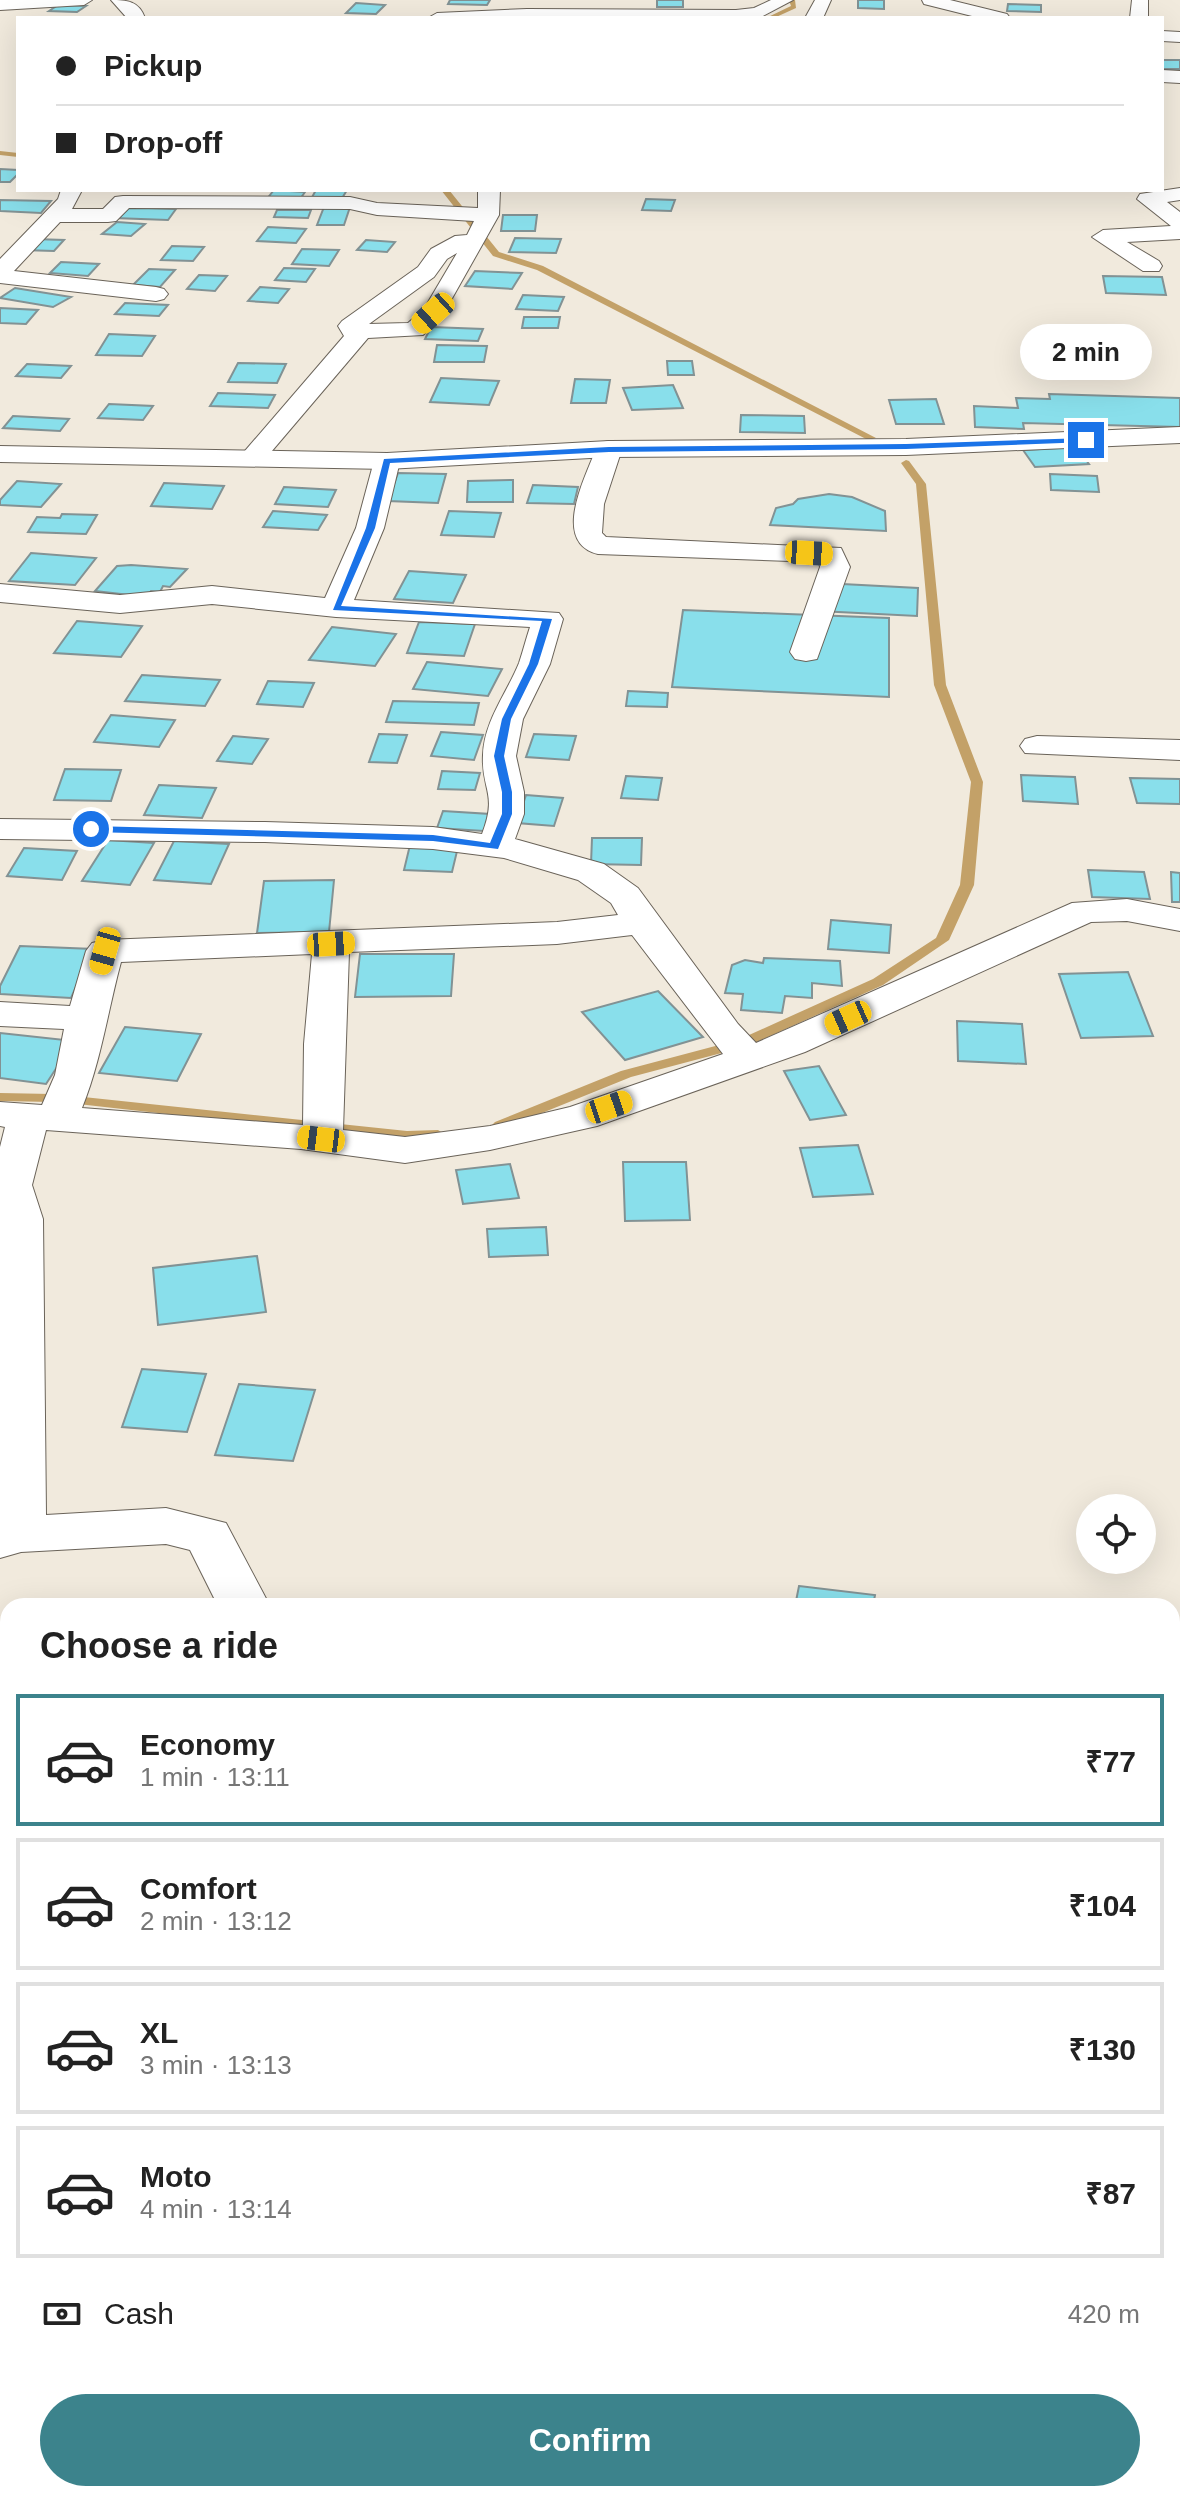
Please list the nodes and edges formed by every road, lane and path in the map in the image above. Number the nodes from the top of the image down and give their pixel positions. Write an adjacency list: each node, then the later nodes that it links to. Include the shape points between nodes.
1 (84, 0): 5 (street)
2 (119, 0): 7 (street)
3 (785, 0): 6 (street, via 758,13 736,15)
4 (930, 0): 8 (street)
5 (0, 5)
6 (452, 11)
7 (135, 16)
8 (986, 16)
9 (70, 192): 12 (street)
10 (489, 192): 14 (street)
11 (1180, 194): 13 (street, via 1148,199)
12 (54, 215): 14 (street, via 108,216 123,202 350,203 416,209); 17 (street)
13 (1180, 222)
14 (484, 224): 19 (street, via 350,326); 19 (street, via 433,313 414,330 361,331)
15 (1180, 232): 16 (street, via 1103,237)
16 (1151, 266)
17 (0, 274): 18 (street)
18 (156, 294)
19 (356, 336): 23 (street)
20 (1180, 435): 21 (street, via 906,447)
21 (609, 449): 24 (street); 27 (street, via 590,504 588,535 598,545 831,554 835,567)
22 (0, 454): 23 (street)
23 (251, 459): 24 (street)
24 (387, 461): 26 (street, via 370,528)
25 (0, 593): 26 (street, via 120,604 212,595)
26 (336, 608): 31 (street, via 548,619 534,664 507,719 499,756 507,814)
27 (806, 652)
28 (1037, 746): 29 (street)
29 (1180, 750)
30 (0, 829): 31 (street, via 433,838)
31 (494, 847): 33 (street, via 591,872 625,896)
32 (1180, 920): 37 (street, via 1127,910 1085,911 791,1044)
33 (642, 923): 34 (street, via 557,933); 37 (street)
34 (331, 944): 36 (street, via 105,951); 39 (street)
35 (0, 1014): 36 (street)
36 (86, 1018): 38 (street, via 75,1075)
37 (737, 1047): 39 (street, via 582,1117 490,1138 405,1150)
38 (29, 1116): 39 (street); 40 (street, via 11,1185 21,1219)
39 (323, 1131)
40 (10, 1537): 41 (street, via 166,1526 208,1536)
41 (240, 1598)

